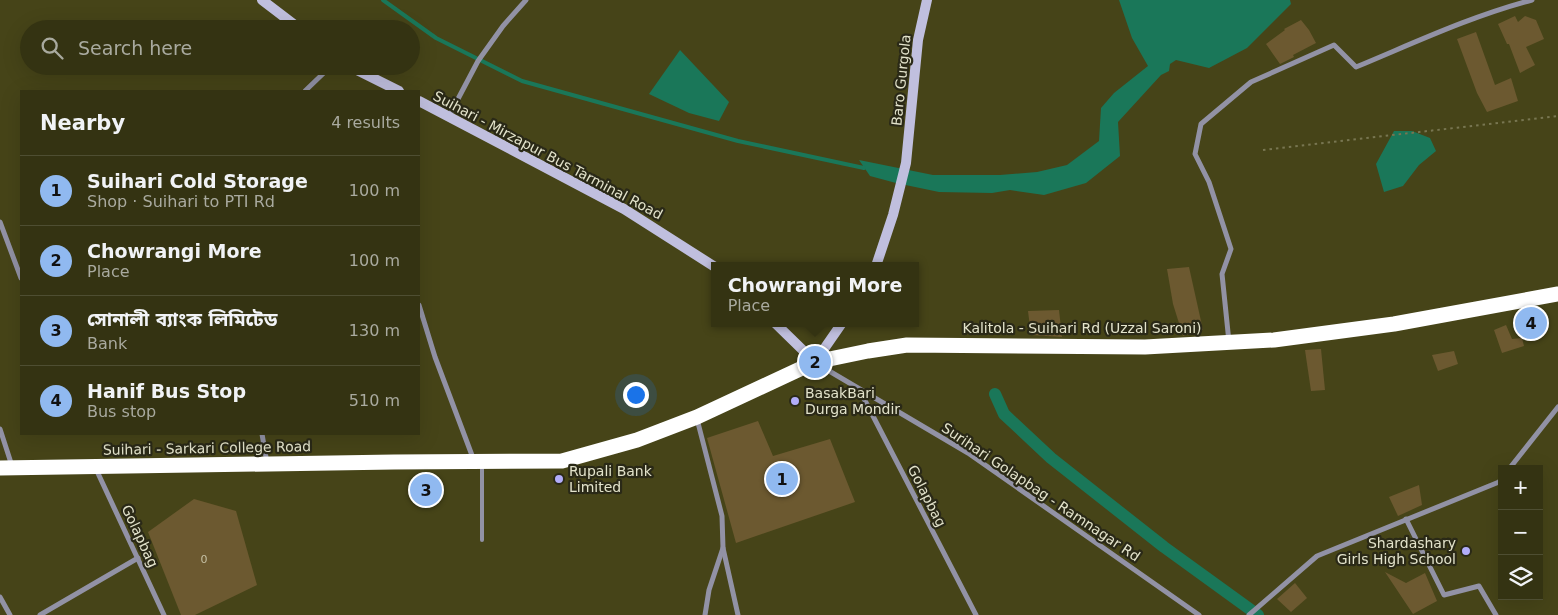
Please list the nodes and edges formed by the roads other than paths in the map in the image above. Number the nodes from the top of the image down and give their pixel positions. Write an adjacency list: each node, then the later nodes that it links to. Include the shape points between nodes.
1 (262, 0): 5 (street)
2 (526, 0): 11 (street, via 485,52)
3 (927, 0): 13 (street, Baro Gurgola, via 918,40 906,163)
4 (1532, 0): 20 (street, via 1459,25 1356,67 1334,45 1252,82 1200,124 1195,154 1231,249 1222,274)
5 (288, 20)
6 (322, 75): 8 (street)
7 (367, 75): 9 (street)
8 (307, 90)
9 (397, 90)
10 (420, 102): 11 (street, Suihari - Mirzapur Bus Tarminal Road)
11 (448, 116): 14 (street, Suihari - Mirzapur Bus Tarminal Road, via 624,209)
12 (0, 222): 15 (street)
13 (877, 262)
14 (711, 264)
15 (20, 275)
16 (1558, 294): 20 (highway, Kalitola - Suihari Rd (Uzzal Saroni), via 1394,324 1274,340)
17 (420, 308): 27 (street, via 434,357)
18 (779, 327): 21 (street)
19 (839, 327): 21 (street)
20 (1229, 342): 21 (highway, Kalitola - Suihari Rd (Uzzal Saroni), via 1146,346 907,345)
21 (815, 362): 22 (street, Surihari Golapbag - Ramnagar Rd); 24 (highway, Suihari - Sarkari College Road)
22 (858, 388): 43 (street, Golapbag); 44 (street, Surihari Golapbag - Ramnagar Rd, via 968,454)
23 (1558, 407): 29 (street)
24 (697, 417): 27 (highway, Suihari - Sarkari College Road, via 636,440 562,461); 35 (street, via 722,516)
25 (0, 429): 30 (street)
26 (262, 435): 28 (street)
27 (478, 461): 28 (highway, Suihari - Sarkari College Road); 34 (lane)
28 (267, 463): 31 (highway, Suihari - Sarkari College Road)
29 (1512, 465)
30 (6, 467): 31 (highway, Suihari - Sarkari College Road)
31 (95, 467): 36 (street, Golapbag)
32 (1498, 482): 33 (street)
33 (1406, 519): 45 (street, via 1317,556); 46 (street, via 1444,596 1480,586)
34 (482, 540)
35 (723, 548): 41 (street, via 709,590); 42 (street)
36 (138, 558): 39 (street); 40 (street, Golapbag)
37 (0, 597): 38 (street)
38 (10, 615)
39 (40, 615)
40 (164, 615)
41 (705, 615)
42 (738, 615)
43 (976, 615)
44 (1199, 615)
45 (1249, 615)
46 (1496, 615)

